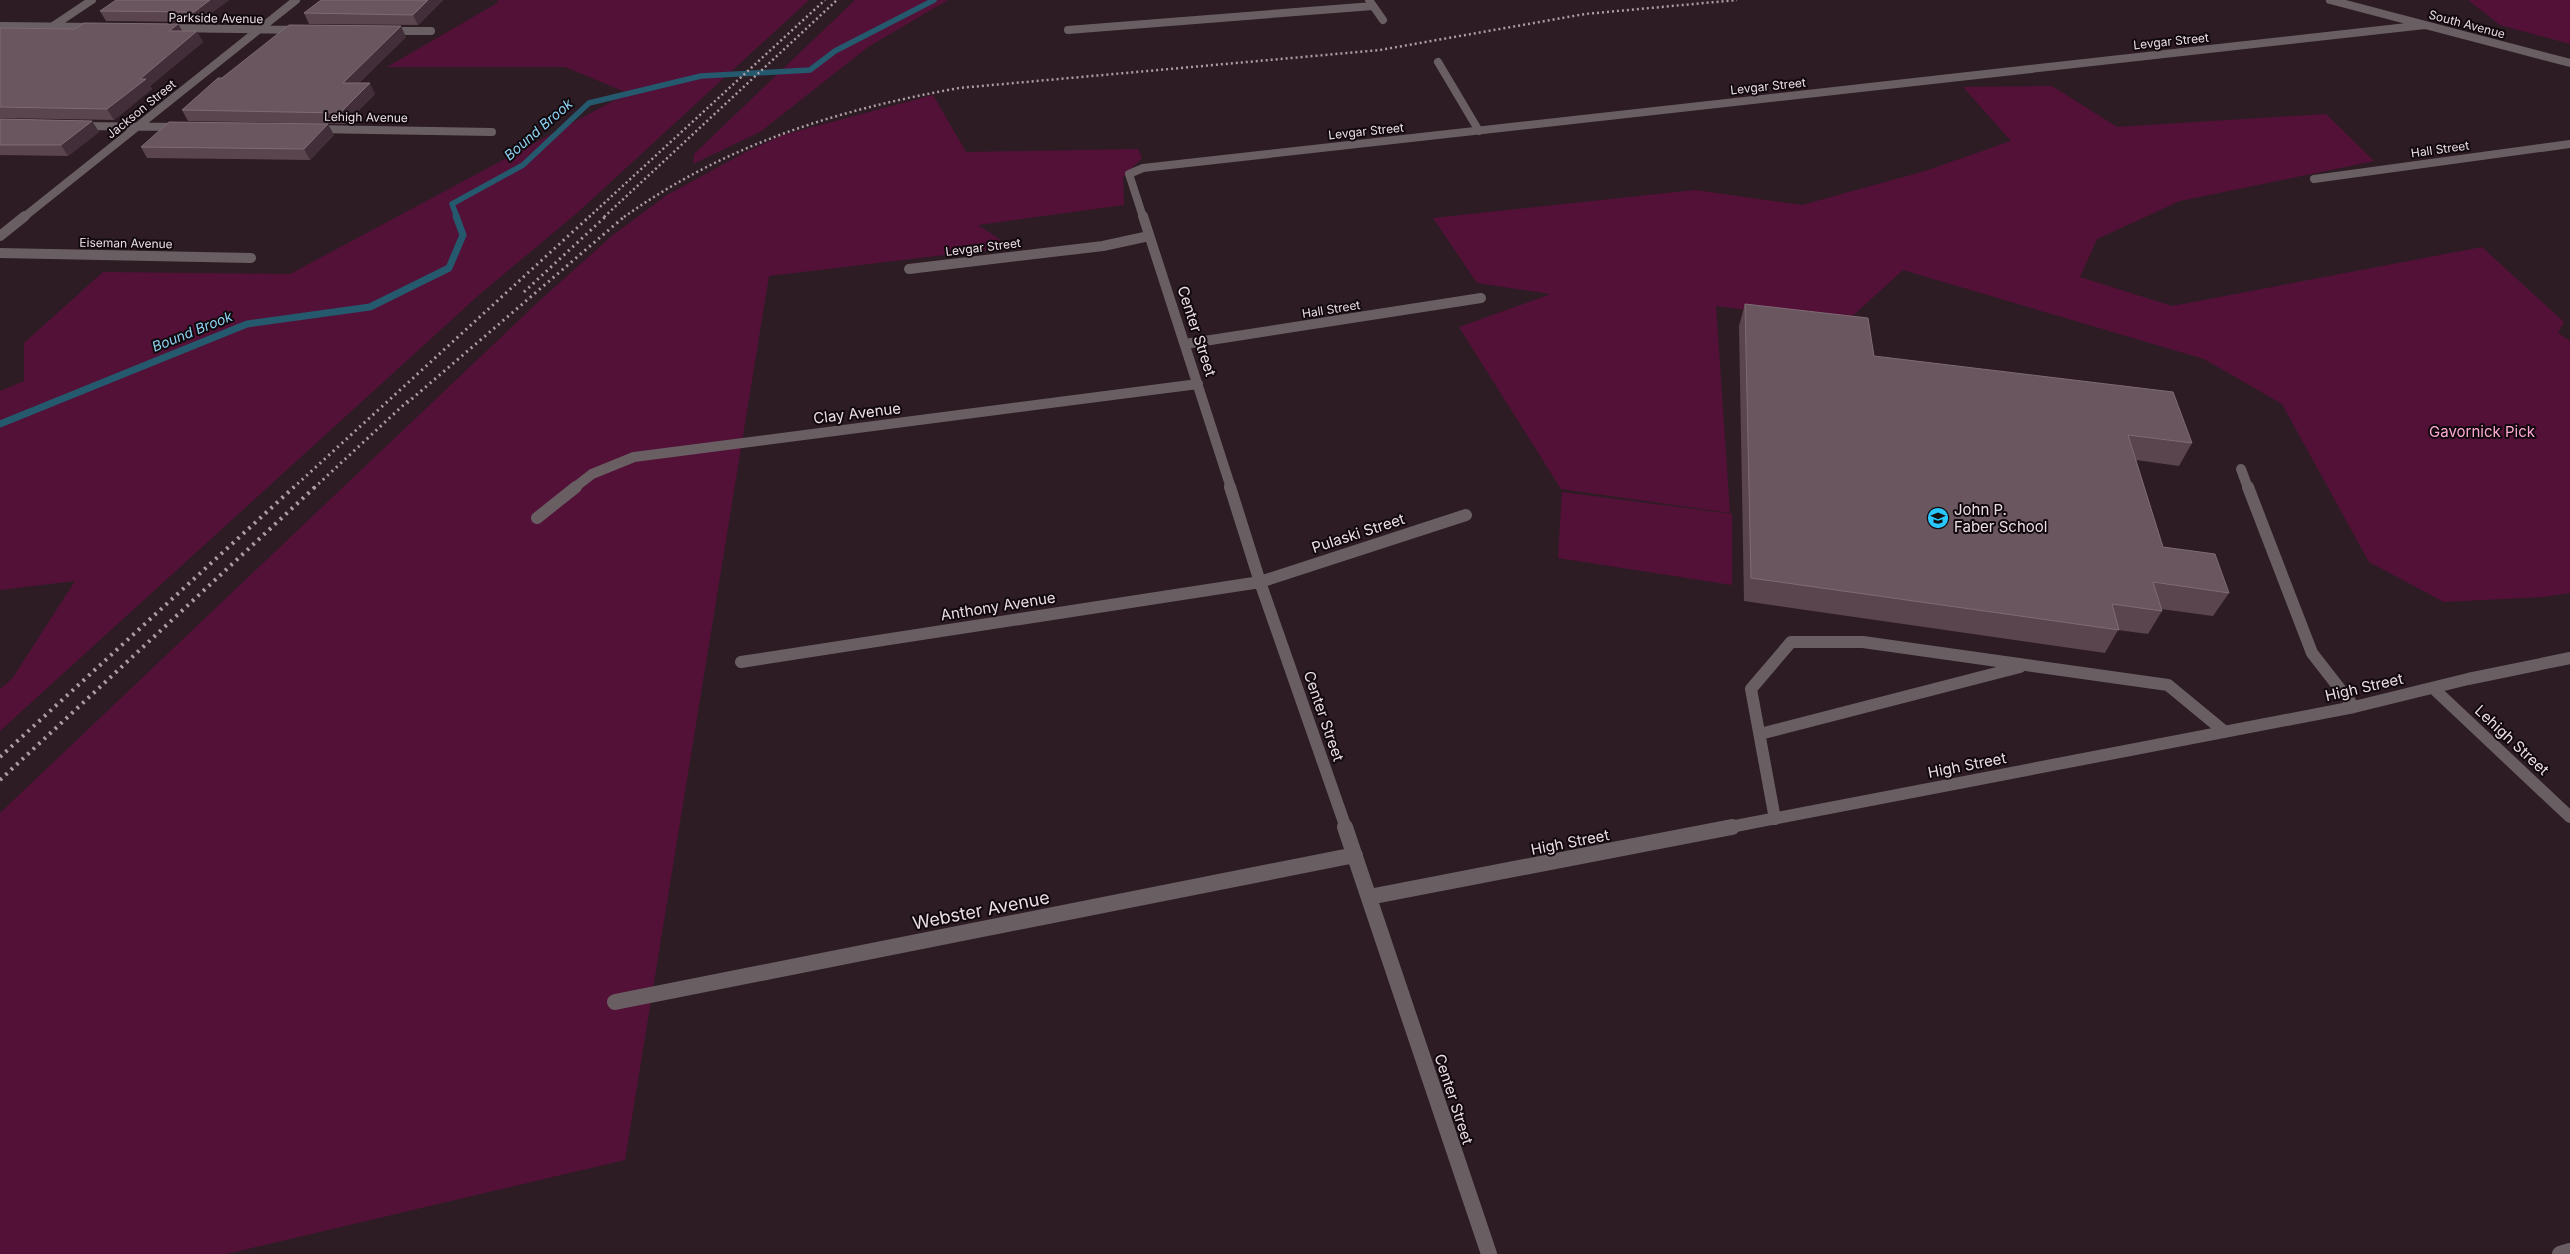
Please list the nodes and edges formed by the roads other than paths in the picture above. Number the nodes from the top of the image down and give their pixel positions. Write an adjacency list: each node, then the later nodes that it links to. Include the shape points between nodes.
1 (92, 0): 8 (street)
2 (296, 0): 11 (street, Jackson Street)
3 (2330, 0): 6 (street, South Avenue)
4 (1371, 3): 5 (street); 13 (street)
5 (1383, 20)
6 (2425, 25): 17 (street, South Avenue); 22 (street, Levgar Street)
7 (0, 26): 8 (street)
8 (53, 26): 9 (street)
9 (102, 27)
10 (152, 28): 11 (street, Parkside Avenue)
11 (261, 30): 12 (street, Parkside Avenue); 19 (street, Jackson Street)
12 (311, 30)
13 (1068, 30)
14 (377, 31): 15 (street)
15 (431, 31)
16 (1438, 62): 22 (street)
17 (2570, 63)
18 (70, 126): 19 (street)
19 (140, 127): 20 (street); 27 (street, Jackson Street)
20 (188, 127)
21 (306, 129): 23 (street, Lehigh Avenue)
22 (1479, 131): 26 (street, Levgar Street, via 1142,168 1128,174)
23 (492, 132)
24 (2570, 144): 25 (street, Hall Street)
25 (2314, 179)
26 (1132, 187): 28 (street, Center Street)
27 (0, 236)
28 (1149, 236): 31 (street, Levgar Street, via 1103,246); 33 (street, Center Street)
29 (0, 253): 30 (street, Eiseman Avenue)
30 (251, 258)
31 (909, 269)
32 (1481, 298): 33 (street, Hall Street)
33 (1185, 344): 34 (street, Center Street)
34 (1198, 384): 37 (street, Clay Avenue, via 634,457 592,474); 38 (street, Center Street)
35 (2241, 469): 43 (street, via 2312,653)
36 (1466, 515): 38 (street, Pulaski Street)
37 (537, 518)
38 (1260, 582): 40 (street, Anthony Avenue); 48 (street, Center Street)
39 (2570, 658): 42 (street, High Street)
40 (741, 662)
41 (2027, 665): 44 (street, via 2168,685); 45 (street); 45 (street, via 1863,642 1791,642 1751,689)
42 (2433, 688): 43 (street, High Street); 46 (street, Lehigh Street)
43 (2354, 707): 44 (street, High Street)
44 (2225, 732): 47 (street, High Street)
45 (1760, 734): 47 (street)
46 (2570, 817)
47 (1775, 819): 49 (street, High Street)
48 (1355, 855): 49 (street, Center Street); 50 (street, Webster Avenue)
49 (1370, 897): 52 (street, Center Street)
50 (615, 1002)
51 (2570, 1251): 53 (street)
52 (1489, 1254)
53 (2560, 1254)

